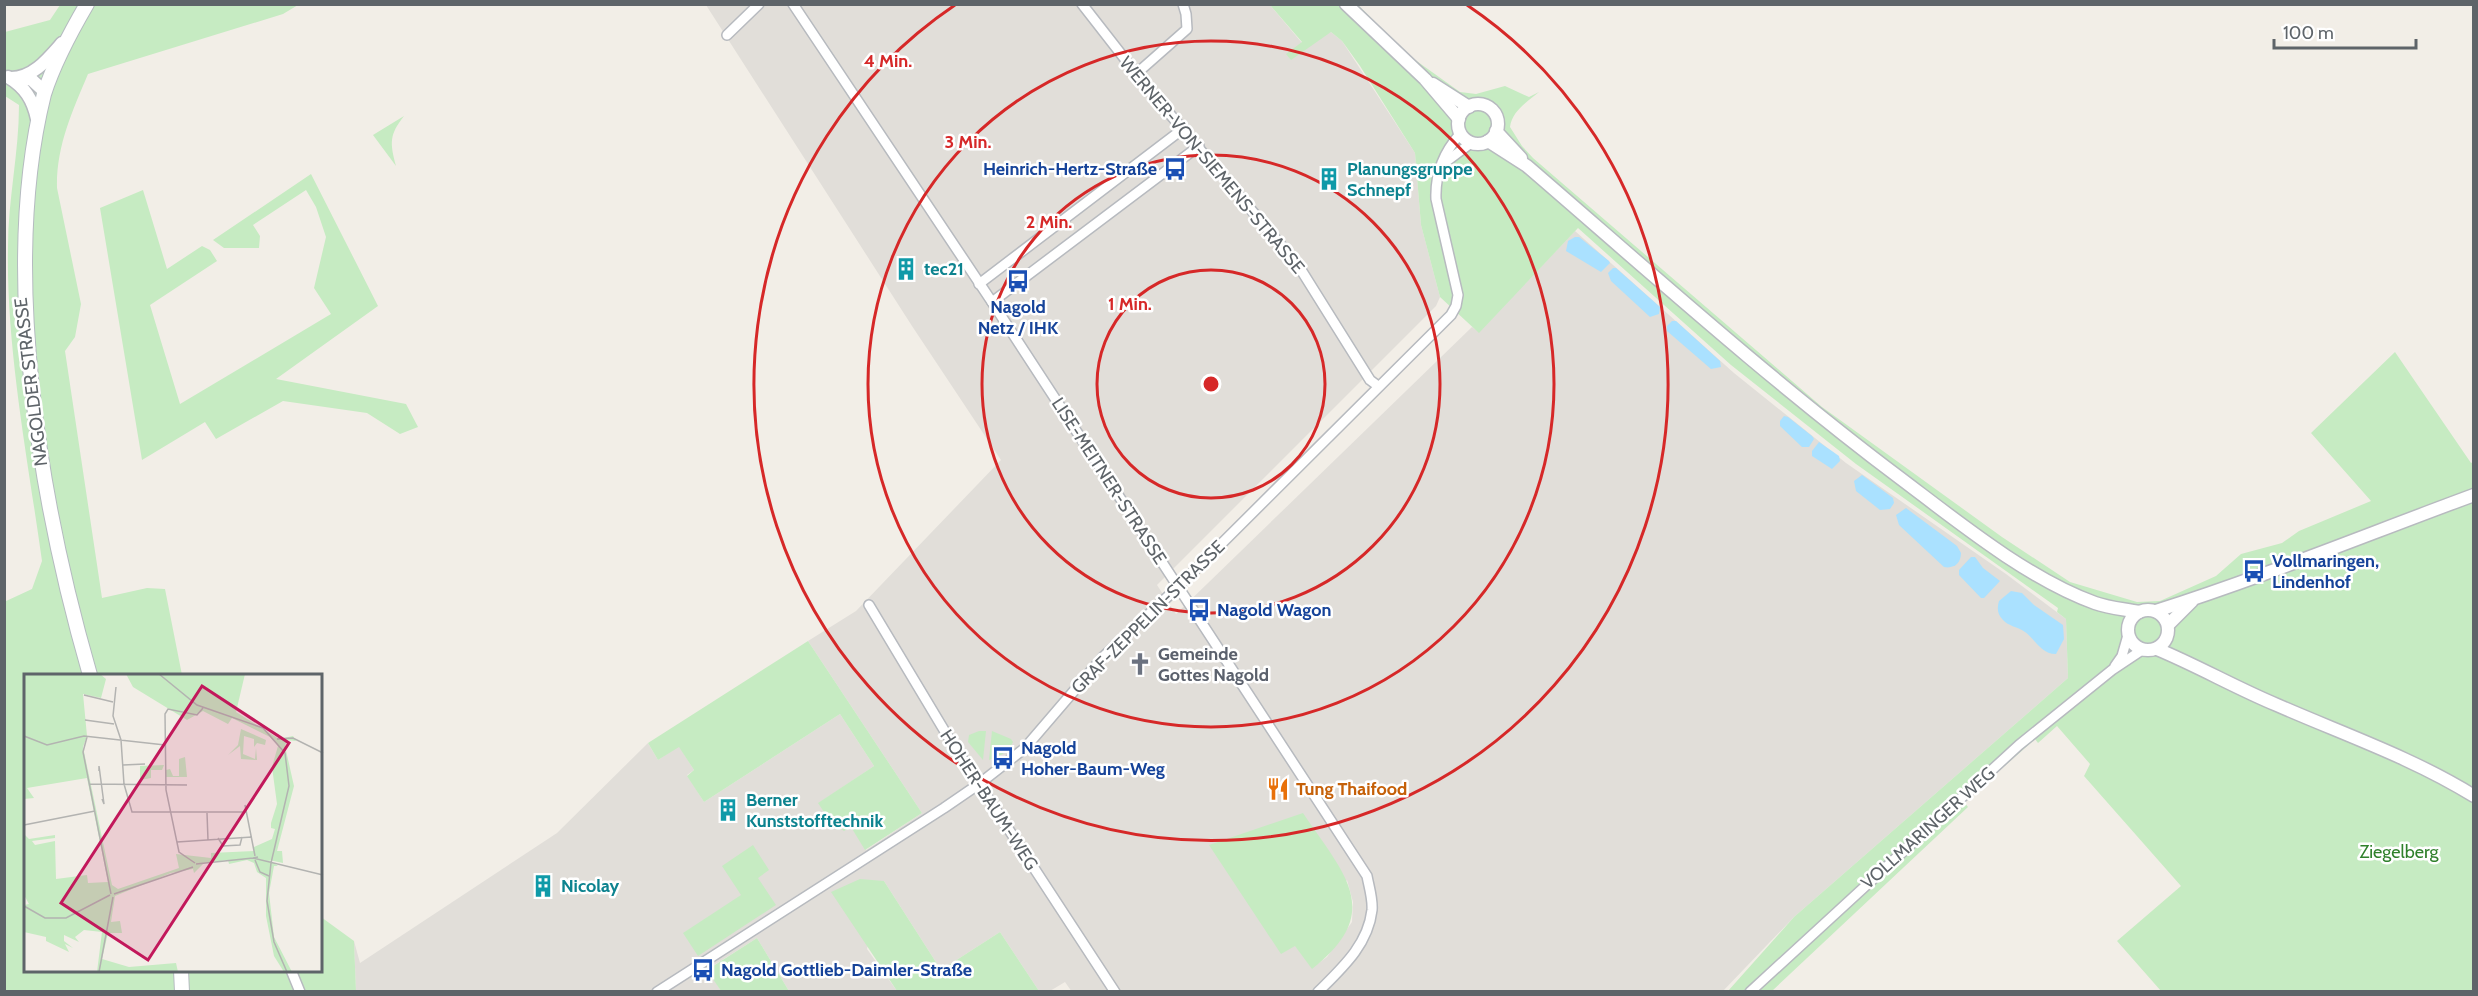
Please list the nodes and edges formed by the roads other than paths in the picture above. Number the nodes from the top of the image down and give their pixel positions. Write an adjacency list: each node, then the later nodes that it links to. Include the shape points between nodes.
1 (87, 4): 7 (main road, NAGOLDER STRASSE)
2 (759, 4): 8 (street)
3 (793, 4): 24 (street, LISE-MEITNER-STRASSE)
4 (1082, 4): 9 (street, WERNER-VON-SIEMENS-STRASSE)
5 (1183, 4): 9 (street, via 1187,28)
6 (1346, 4): 10 (street)
7 (74, 27): 11 (street, via 44,64); 12 (main road, NAGOLDER STRASSE)
8 (727, 35)
9 (1136, 74): 16 (street, WERNER-VON-SIEMENS-STRASSE)
10 (1425, 79): 13 (street); 14 (street)
11 (16, 81): 12 (street, via 34,94); 15 (street, via 34,104)
12 (45, 93): 15 (main road, NAGOLDER STRASSE)
13 (1469, 107): 14 (street); 17 (street, via 1490,109 1497,119)
14 (1459, 118): 18 (street)
15 (37, 119): 41 (main road, NAGOLDER STRASSE, via 24,193 22,320 57,553)
16 (1184, 128): 21 (street, WERNER-VON-SIEMENS-STRASSE); 24 (street)
17 (1496, 131): 19 (street); 23 (street)
18 (1460, 134): 20 (street); 22 (street, GRAF-ZEPPELIN-STRASSE, via 1449,147)
19 (1488, 141): 20 (street); 23 (street)
20 (1472, 143): 22 (street)
21 (1199, 146): 25 (street); 26 (street, WERNER-VON-SIEMENS-STRASSE, via 1298,265 1370,380)
22 (1443, 164): 26 (street, GRAF-ZEPPELIN-STRASSE, via 1437,177 1436,199 1458,295 1456,306 1452,315)
23 (1527, 166): 30 (street, via 1853,442 2038,576)
24 (980, 285): 25 (street, LISE-MEITNER-STRASSE)
25 (992, 302): 28 (street, LISE-MEITNER-STRASSE)
26 (1378, 386): 28 (street, GRAF-ZEPPELIN-STRASSE)
27 (2474, 495): 29 (street)
28 (1178, 587): 42 (street, GRAF-ZEPPELIN-STRASSE, via 1103,657 1025,748); 50 (street, LISE-MEITNER-STRASSE, via 1367,876 1373,908 1366,935 1349,960)
29 (2195, 598): 32 (street); 34 (street)
30 (2097, 603): 33 (street); 35 (street)
31 (869, 605): 42 (street, HOHER-BAUM-WEG)
32 (2156, 611): 33 (street); 34 (street)
33 (2139, 612): 35 (street)
34 (2168, 625): 36 (street)
35 (2128, 630): 38 (street); 40 (street, VOLLMARINGER WEG, via 2122,656)
36 (2167, 638): 37 (street); 39 (street)
37 (2157, 648): 38 (street); 39 (street)
38 (2142, 650): 40 (street, VOLLMARINGER WEG)
39 (2190, 663): 43 (street, via 2229,684 2448,780)
40 (2112, 670): 51 (street, VOLLMARINGER WEG, via 2019,745)
41 (90, 674)
42 (979, 784): 46 (street, GRAF-ZEPPELIN-STRASSE); 49 (street, HOHER-BAUM-WEG)
43 (2474, 796)
44 (181, 972): 47 (main road)
45 (292, 972): 48 (street)
46 (663, 990)
47 (182, 992)
48 (300, 992)
49 (1114, 992)
50 (1318, 992)
51 (1750, 992)

